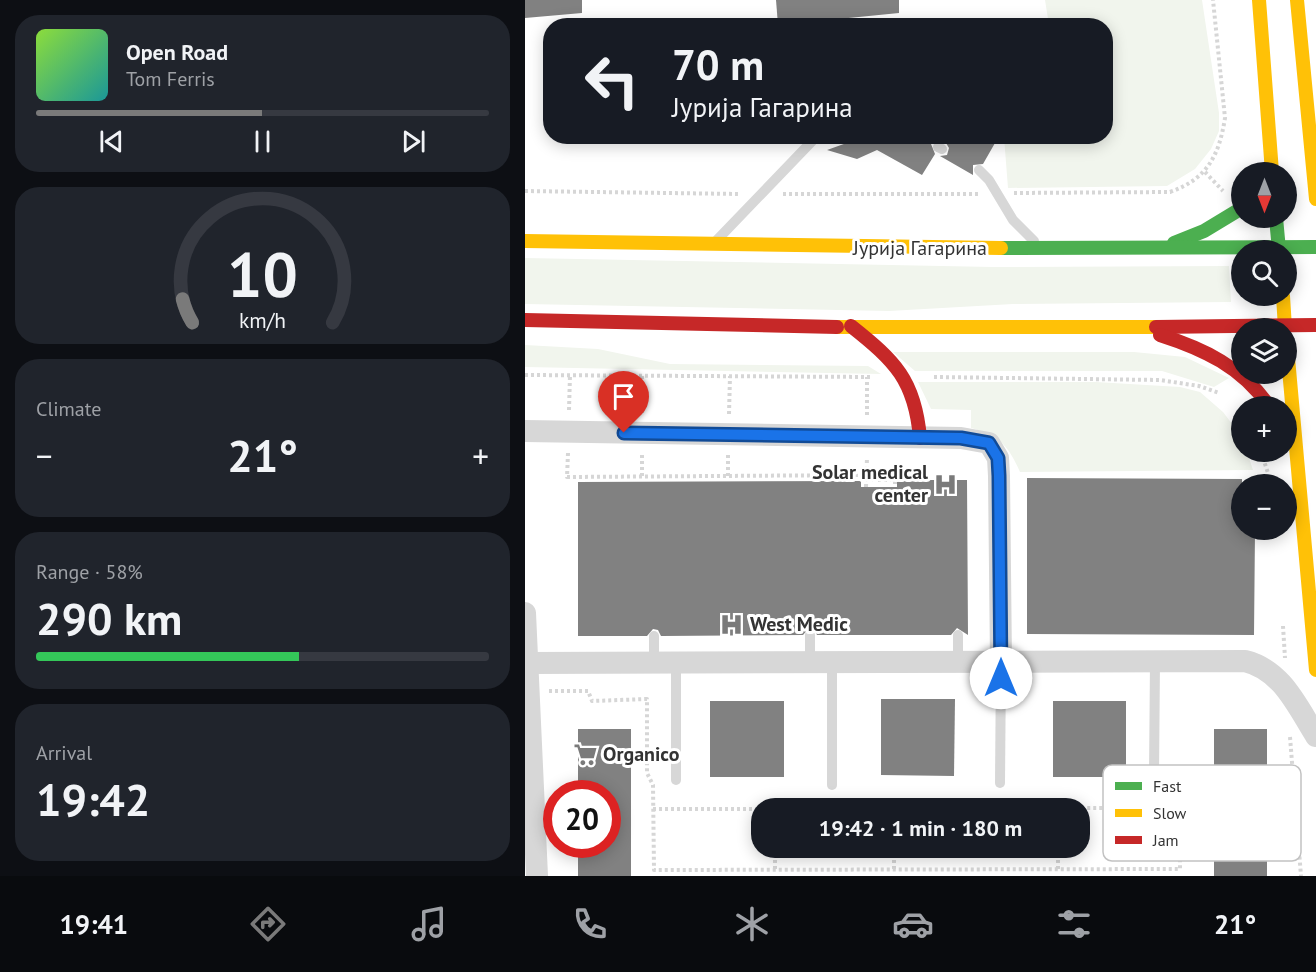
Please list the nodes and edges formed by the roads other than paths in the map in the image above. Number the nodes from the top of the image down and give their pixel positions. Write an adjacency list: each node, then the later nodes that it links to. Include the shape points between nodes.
1 (1259, 0): 4 (main road)
2 (1297, 0): 3 (main road)
3 (1313, 135): 9 (main road)
4 (1269, 136): 6 (main road); 7 (main road)
5 (809, 144): 12 (lane)
6 (1265, 162)
7 (1271, 162)
8 (979, 171): 16 (lane, via 989,180 1013,220)
9 (1316, 199)
10 (1231, 215): 14 (main road)
11 (525, 241): 12 (main road, Јурија Гагарина)
12 (712, 246): 16 (main road, Јурија Гагарина)
13 (1316, 247): 15 (main road, Јурија Гагарина)
14 (1162, 248): 16 (main road, Јурија Гагарина); 17 (main road, Јурија Гагарина)
15 (1297, 248)
16 (1044, 249)
17 (1231, 249)
18 (525, 321): 20 (main road)
19 (1316, 325): 21 (main road)
20 (851, 326): 23 (main road); 27 (main road, via 907,377 917,399)
21 (1297, 326)
22 (1231, 327): 23 (main road)
23 (1139, 328): 25 (main road, via 1184,343 1231,366)
24 (1290, 384): 29 (main road)
25 (1262, 396)
26 (525, 431): 27 (street)
27 (920, 438): 36 (street, via 976,440 989,443 995,450 999,476)
28 (1293, 462): 29 (main road)
29 (1298, 475): 40 (main road)
30 (525, 613): 37 (street)
31 (810, 635): 39 (lane)
32 (958, 635): 35 (lane)
33 (654, 636): 38 (lane)
34 (1155, 661): 36 (street); 41 (street, via 1245,661 1261,665 1287,690); 42 (lane)
35 (958, 662): 36 (street); 39 (street)
36 (1001, 662): 44 (lane)
37 (527, 663): 38 (street); 46 (street)
38 (665, 663): 39 (street); 43 (lane)
39 (821, 663): 45 (lane)
40 (1316, 670)
41 (1316, 736)
42 (1154, 765)
43 (676, 780)
44 (1000, 783)
45 (832, 785)
46 (537, 876)

